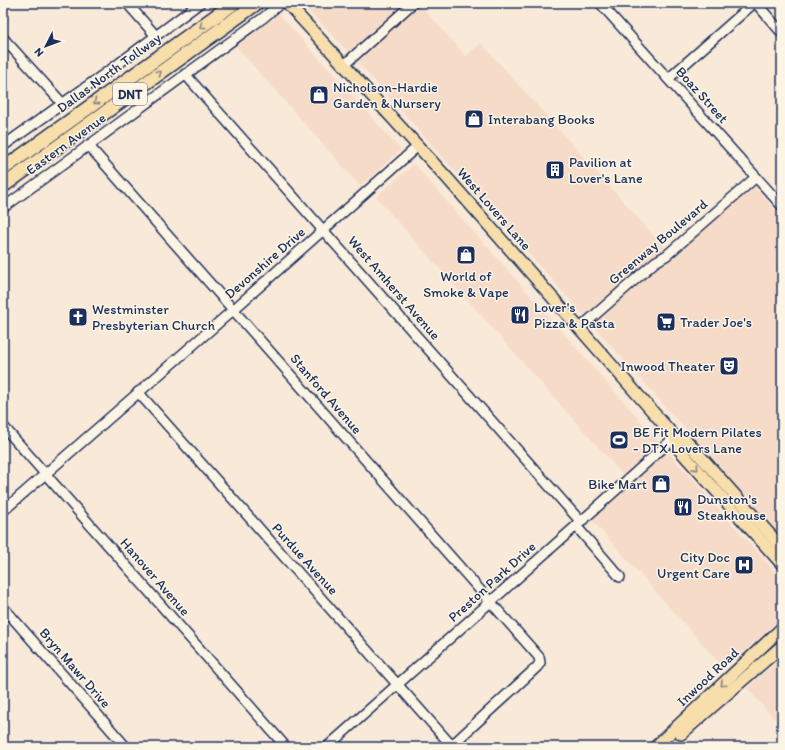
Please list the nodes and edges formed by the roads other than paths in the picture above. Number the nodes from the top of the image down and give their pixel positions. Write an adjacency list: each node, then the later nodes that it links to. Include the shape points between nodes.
1 (127, 3): 11 (street)
2 (200, 3): 11 (street)
3 (234, 3): 20 (highway, Dallas North Tollway / DNT, one-way to 20)
4 (257, 3): 22 (highway, Dallas North Tollway / DNT, one-way to 4)
5 (281, 3): 14 (street, Eastern Avenue)
6 (287, 3): 13 (main road, West Lovers Lane)
7 (413, 3): 13 (street)
8 (600, 3): 15 (street, Boaz Street)
9 (755, 3): 10 (street); 15 (street)
10 (782, 33)
11 (156, 36): 16 (street)
12 (3, 38): 16 (street)
13 (344, 65): 19 (main road, West Lovers Lane)
14 (185, 74): 17 (street, Eastern Avenue); 25 (street, West Amherst Avenue)
15 (668, 79): 21 (street, Boaz Street)
16 (63, 104): 18 (street)
17 (88, 145): 24 (street, Eastern Avenue); 26 (street, Stanford Avenue)
18 (3, 146)
19 (418, 146): 25 (street, Devonshire Drive); 27 (main road, West Lovers Lane)
20 (3, 169)
21 (756, 177): 23 (street, Boaz Street); 27 (street, Greenway Boulevard)
22 (3, 186)
23 (782, 206)
24 (3, 208)
25 (324, 230): 26 (street, Devonshire Drive); 34 (street, West Amherst Avenue)
26 (233, 310): 28 (street, Devonshire Drive); 39 (street, Stanford Avenue)
27 (579, 329): 30 (main road, West Lovers Lane)
28 (138, 392): 31 (street, Devonshire Drive); 44 (street, Purdue Avenue)
29 (3, 426): 31 (street, Hanover Avenue)
30 (675, 437): 33 (main road, West Lovers Lane, via 685,440); 34 (street, Preston Park Drive); 35 (main road, West Lovers Lane, one-way to 35, via 677,446)
31 (45, 474): 32 (street, Devonshire Drive); 47 (street, Hanover Avenue)
32 (3, 511)
33 (757, 519): 35 (main road); 36 (main road, West Lovers Lane)
34 (579, 524): 38 (street, West Amherst Avenue); 39 (street, Preston Park Drive)
35 (753, 531): 37 (main road, West Lovers Lane)
36 (782, 548)
37 (782, 564)
38 (620, 577)
39 (491, 602): 44 (street, Preston Park Drive); 45 (street, Stanford Avenue, via 539,658 540,663)
40 (3, 607): 46 (street, Bryn Mawr Drive)
41 (782, 628): 43 (main road, Inwood Road)
42 (782, 646): 43 (main road, Inwood Road)
43 (746, 670): 49 (main road, Inwood Road, one-way to 49); 50 (main road, Inwood Road)
44 (398, 685): 45 (street, Purdue Avenue); 48 (street, Preston Park Drive)
45 (451, 746)
46 (126, 747)
47 (286, 747)
48 (327, 747)
49 (655, 747)
50 (665, 747)

